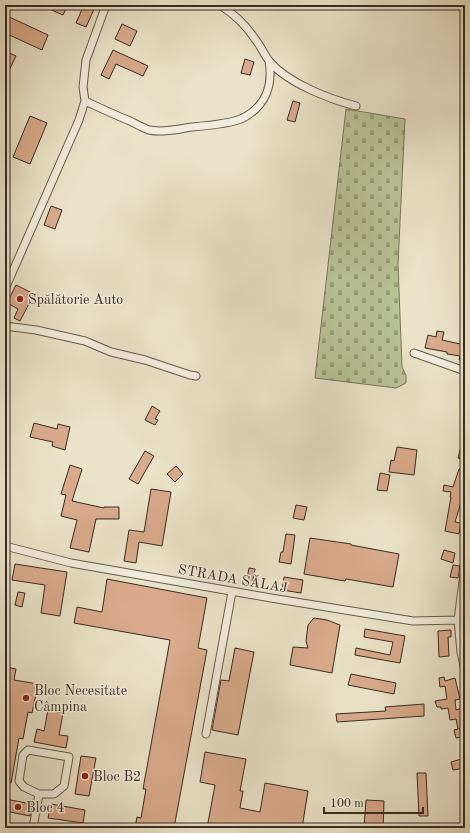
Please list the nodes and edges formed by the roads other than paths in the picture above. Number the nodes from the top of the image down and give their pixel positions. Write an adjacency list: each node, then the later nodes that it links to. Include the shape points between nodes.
1 (106, 5): 4 (street, via 86,60 83,87)
2 (220, 5): 3 (street, via 237,17)
3 (269, 61): 4 (street, via 270,84 261,103 243,118 226,122 160,131 148,130); 5 (street, via 280,73 324,96)
4 (85, 101): 6 (street)
5 (356, 106)
6 (5, 289)
7 (5, 326): 10 (street, via 68,336 111,352)
8 (414, 353): 9 (street)
9 (465, 371)
10 (196, 376)
11 (5, 546): 13 (street, STRADA SĂLAJ, via 71,562)
12 (465, 566): 14 (street)
13 (232, 592): 14 (street, STRADA SĂLAJ, via 413,621); 16 (street)
14 (458, 620): 15 (street)
15 (465, 670)
16 (206, 734)
17 (39, 794): 17 (street, via 54,794 64,786 69,757 28,750 23,755 19,781 24,787); 18 (street)
18 (33, 828)

